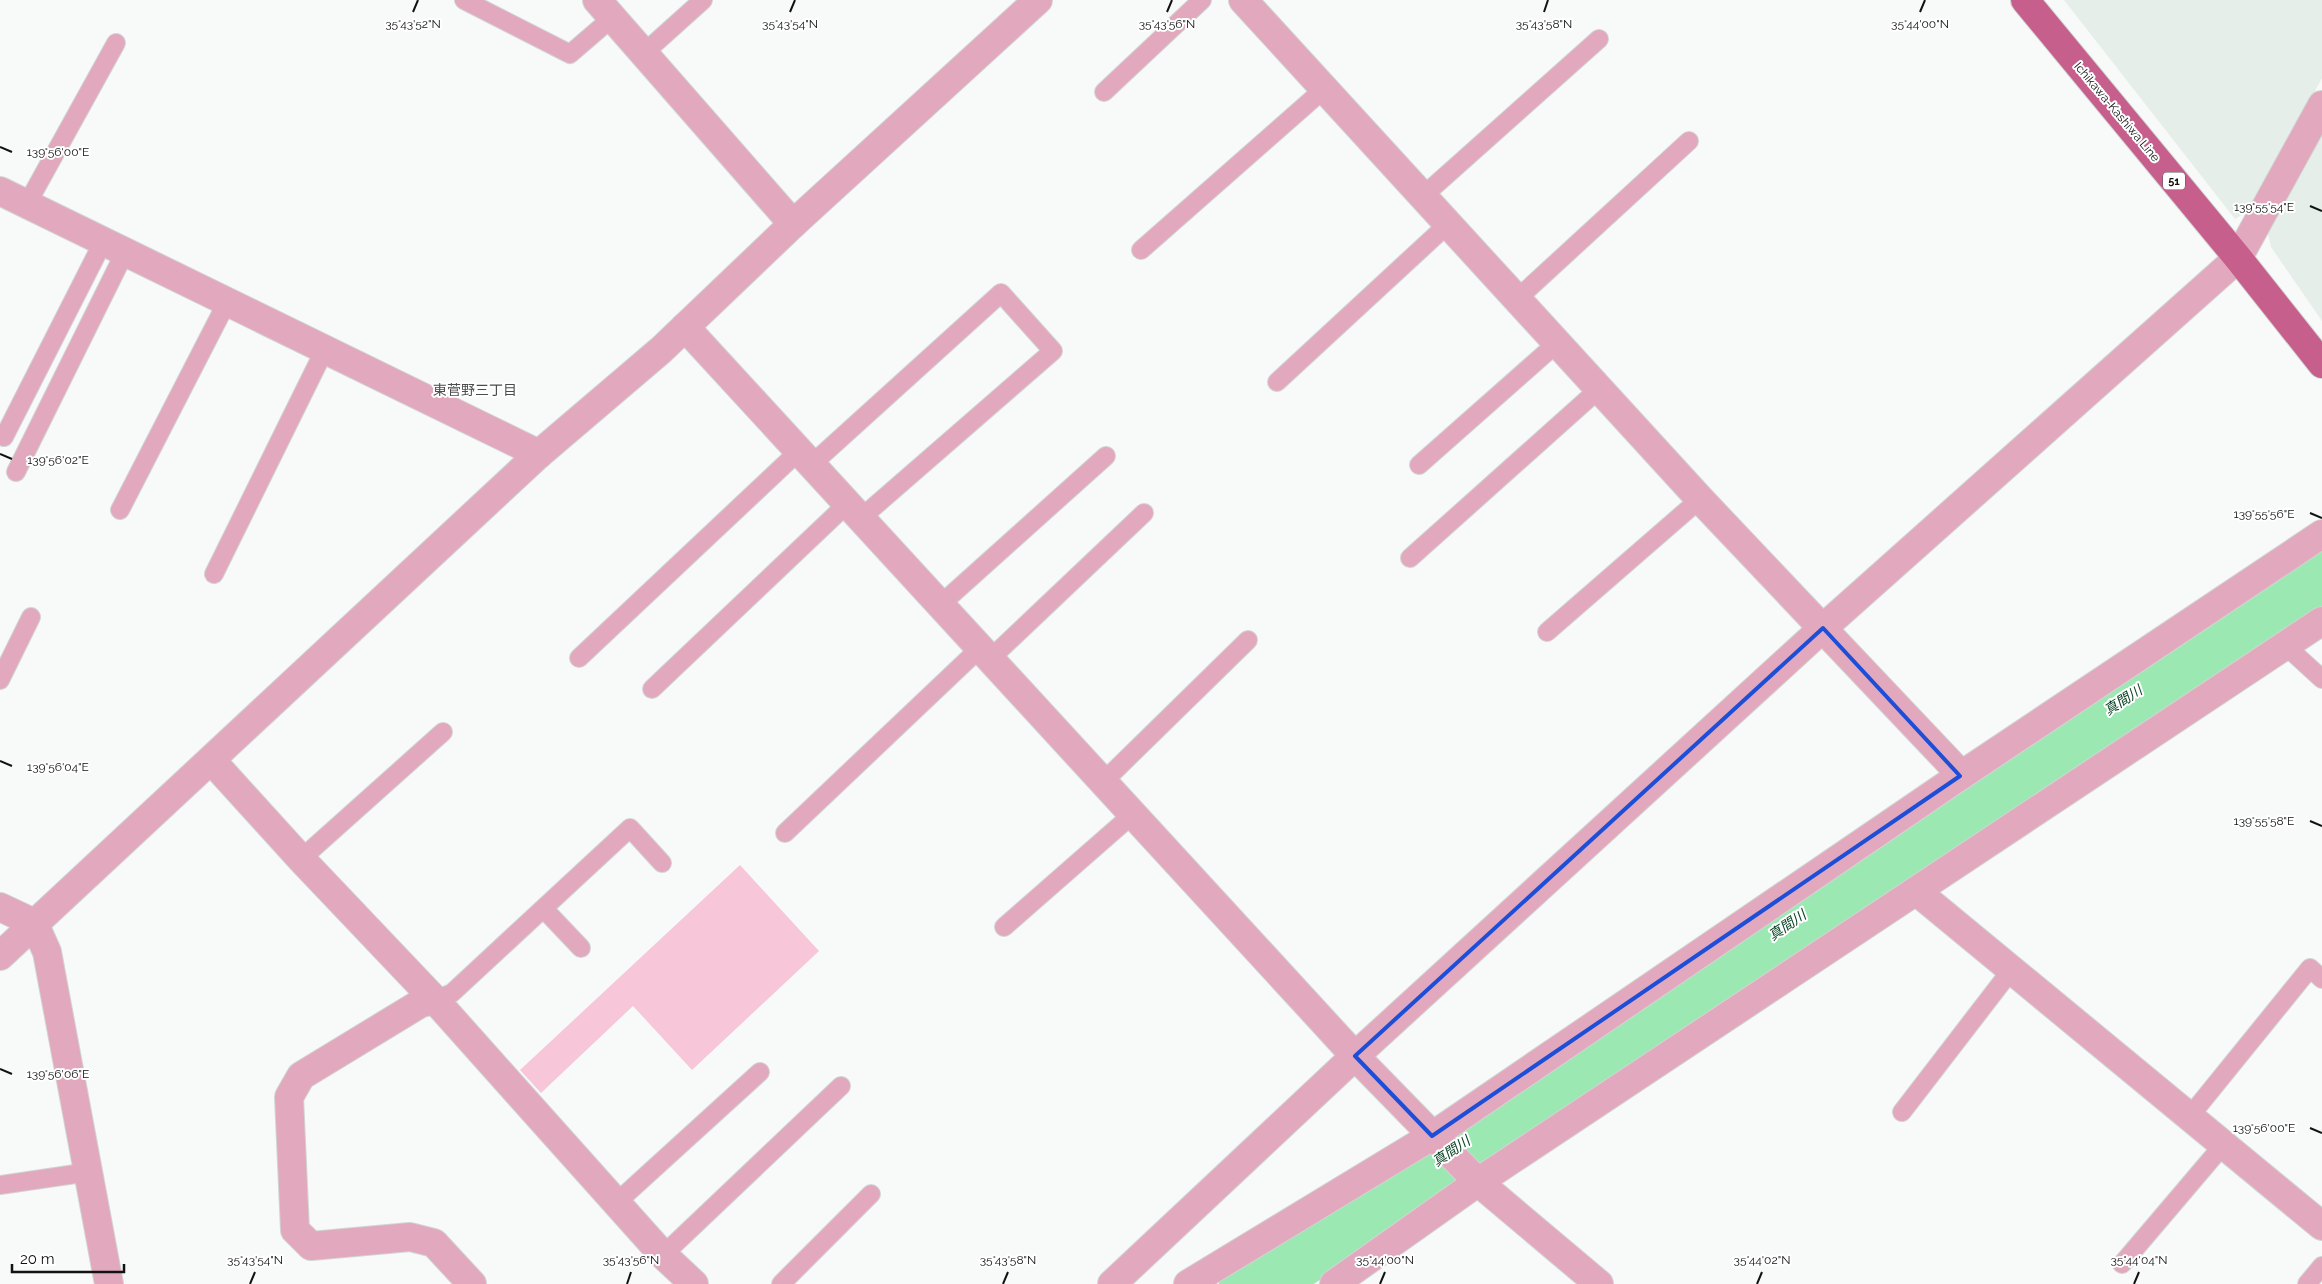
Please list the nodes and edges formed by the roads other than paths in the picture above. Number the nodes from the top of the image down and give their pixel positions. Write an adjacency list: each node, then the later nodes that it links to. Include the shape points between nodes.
1 (464, 0): 7 (lane, via 570,54)
2 (703, 0): 10 (lane)
3 (1038, 0): 18 (street)
4 (1202, 0): 12 (lane)
5 (1243, 0): 11 (street)
6 (2025, 0): 22 (main road, Ichikawa-Kashiwa Line / 51)
7 (605, 9): 10 (street)
8 (1599, 39): 16 (lane)
9 (116, 43): 17 (lane)
10 (644, 53): 18 (street)
11 (1324, 89): 16 (street); 21 (lane)
12 (1104, 92)
13 (2322, 105): 22 (street)
14 (1689, 141): 23 (lane)
15 (0, 191): 17 (street)
16 (1423, 196): 19 (street)
17 (28, 204): 20 (street)
18 (794, 224): 25 (street)
19 (1448, 224): 23 (street); 29 (lane)
20 (114, 247): 24 (street); 31 (lane); 36 (lane)
21 (1141, 250)
22 (2238, 258): 28 (main road, Ichikawa-Kashiwa Line / 51); 47 (street)
23 (1517, 299): 26 (street)
24 (228, 302): 27 (street); 38 (lane)
25 (685, 327): 32 (street); 34 (street)
26 (1557, 343): 30 (street); 35 (lane)
27 (325, 349): 32 (street); 43 (lane)
28 (2322, 364)
29 (1277, 382)
30 (1598, 389): 37 (street); 42 (lane)
31 (4, 437)
32 (539, 454): 57 (street)
33 (1106, 456): 44 (lane)
34 (805, 458): 39 (street); 39 (lane, via 1001,293 1053,351); 52 (lane)
35 (1419, 466)
36 (16, 472)
37 (1700, 499): 47 (street); 48 (lane)
38 (120, 510)
39 (854, 511): 44 (street); 55 (lane)
40 (1144, 513): 51 (lane)
41 (2322, 534): 58 (street)
42 (1410, 558)
43 (214, 574)
44 (940, 604): 51 (street)
45 (31, 617): 54 (lane)
46 (2322, 620): 50 (street)
47 (1823, 628): 58 (street); 74 (street)
48 (1547, 632)
49 (1248, 640): 59 (lane)
50 (2285, 645): 53 (lane); 64 (street)
51 (985, 653): 59 (street); 61 (lane)
52 (579, 658)
53 (2322, 679)
54 (0, 680)
55 (652, 689)
56 (443, 732): 62 (lane)
57 (212, 761): 62 (street); 67 (street)
58 (1960, 776): 79 (street)
59 (1104, 782): 60 (street)
60 (1132, 814): 68 (lane); 74 (street)
61 (785, 833)
62 (301, 859): 73 (street)
63 (662, 863): 66 (lane, via 630,828)
64 (1916, 891): 71 (street); 82 (street)
65 (0, 907): 67 (street)
66 (544, 908): 69 (lane); 73 (lane, via 452,993)
67 (34, 923): 70 (street); 81 (street, via 47,952)
68 (1004, 927)
69 (581, 948)
70 (0, 956)
71 (2012, 969): 77 (lane); 78 (street)
72 (2322, 978): 78 (lane, via 2310,968)
73 (435, 1000): 85 (street); 92 (street, via 421,1003 301,1076 289,1098 295,1230 311,1246 410,1237 434,1243)
74 (1355, 1056): 79 (street); 95 (street)
75 (760, 1072): 85 (lane)
76 (841, 1086): 87 (lane)
77 (1902, 1112)
78 (2190, 1116): 80 (street)
79 (1432, 1136): 82 (street); 96 (street)
80 (2224, 1144): 86 (street); 88 (lane)
81 (90, 1172): 83 (lane); 91 (street)
82 (1478, 1182): 90 (street); 97 (street)
83 (0, 1185)
84 (871, 1194): 94 (lane)
85 (616, 1204): 87 (street)
86 (2322, 1225)
87 (663, 1255): 93 (street)
88 (2122, 1264)
89 (2322, 1266): 98 (lane)
90 (1584, 1279)
91 (109, 1284)
92 (472, 1284)
93 (694, 1284)
94 (781, 1284)
95 (1112, 1284)
96 (1188, 1284)
97 (1334, 1284)
98 (2307, 1284)

